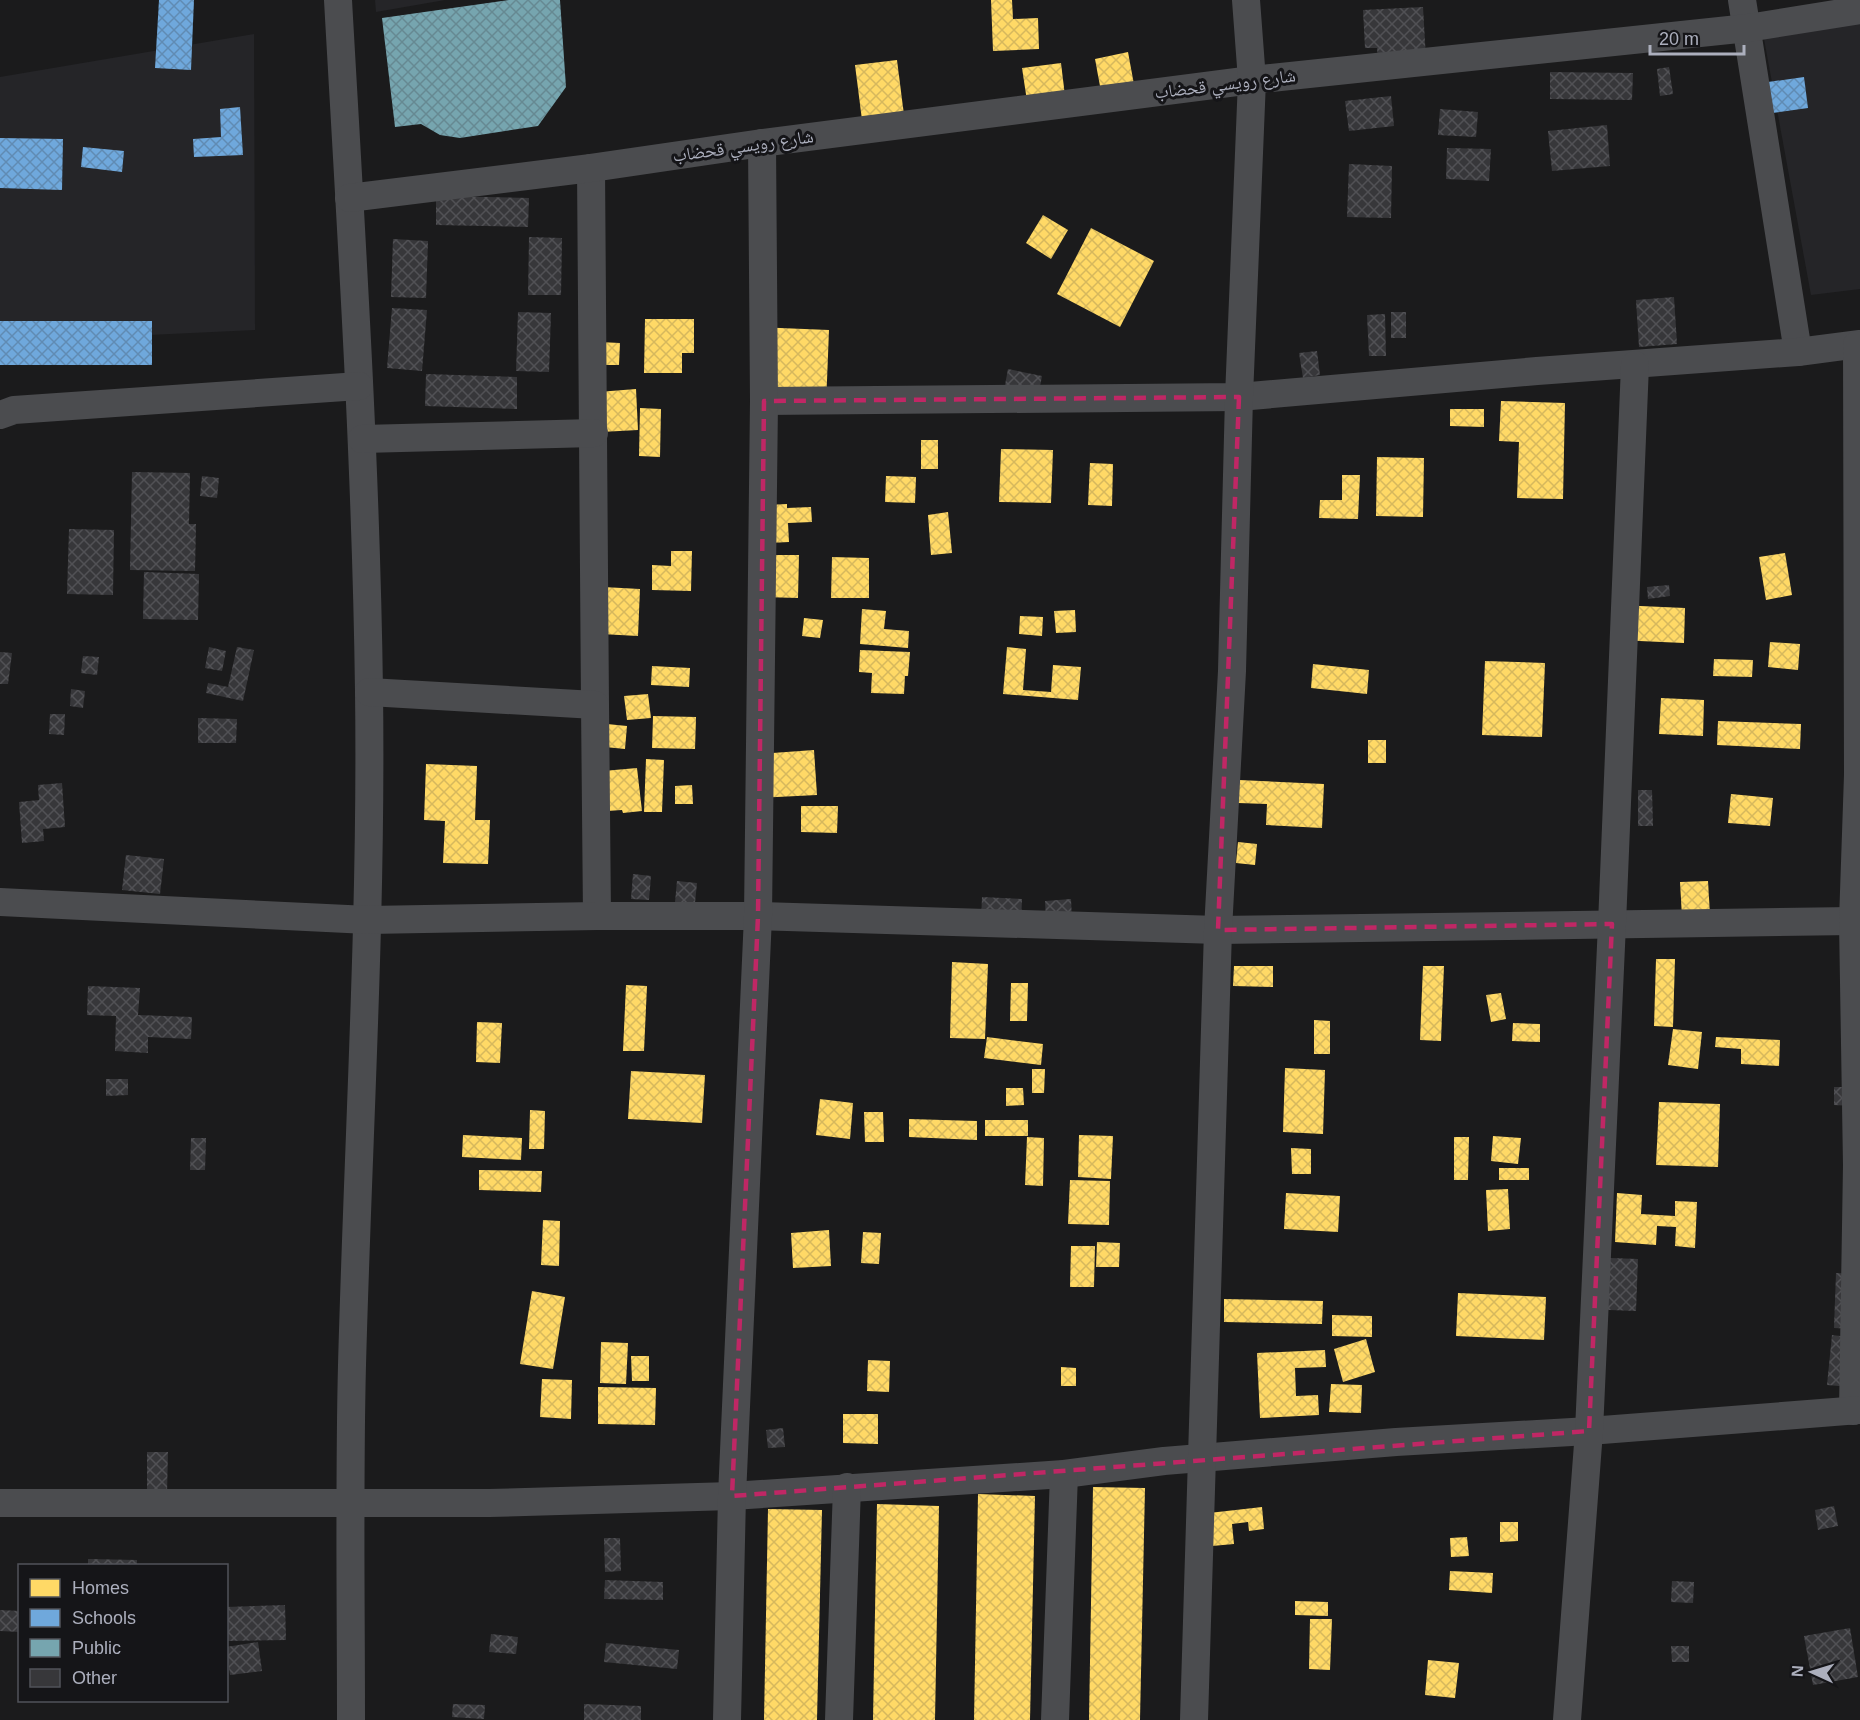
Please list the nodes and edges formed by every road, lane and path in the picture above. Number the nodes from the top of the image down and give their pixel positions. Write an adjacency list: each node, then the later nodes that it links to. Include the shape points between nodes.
1 (338, 0): 9 (street)
2 (1246, 0): 6 (street)
3 (1742, 0): 5 (street)
4 (1860, 10): 5 (street, شارع رويسي قحضاب)
5 (1748, 28): 6 (street, شارع رويسي قحضاب); 11 (street)
6 (1252, 80): 7 (street, شارع رويسي قحضاب); 14 (street)
7 (762, 143): 8 (street, شارع رويسي قحضاب); 15 (street)
8 (591, 168): 9 (street, شارع رويسي قحضاب); 17 (street)
9 (349, 198): 13 (street)
10 (1858, 345): 11 (street); 19 (street)
11 (1798, 352): 12 (street)
12 (1635, 365): 14 (street); 27 (street)
13 (359, 386): 16 (street, via 14,410); 18 (street)
14 (1239, 397): 15 (street); 28 (street, via 1232,670)
15 (764, 401): 24 (street)
16 (0, 415)
17 (594, 433): 18 (street); 21 (street)
18 (362, 439): 20 (street)
19 (1859, 609): 26 (street)
20 (369, 692): 21 (street); 25 (street)
21 (595, 705): 23 (street)
22 (0, 902): 25 (street)
23 (597, 916): 24 (street); 25 (street)
24 (758, 916): 28 (street); 34 (street)
25 (368, 920): 35 (street)
26 (1853, 921): 27 (street); 29 (street)
27 (1612, 924): 28 (street); 30 (street)
28 (1218, 930): 31 (street)
29 (1857, 1410): 30 (street)
30 (1589, 1431): 31 (street); 42 (street)
31 (1203, 1459): 32 (street); 41 (street)
32 (1064, 1474): 33 (street); 40 (street)
33 (847, 1487): 34 (street); 39 (street)
34 (732, 1496): 35 (street, via 489,1503); 38 (street)
35 (350, 1502): 36 (street); 37 (street)
36 (0, 1503)
37 (351, 1720)
38 (727, 1720)
39 (839, 1720)
40 (1055, 1720)
41 (1194, 1720)
42 (1566, 1720)

